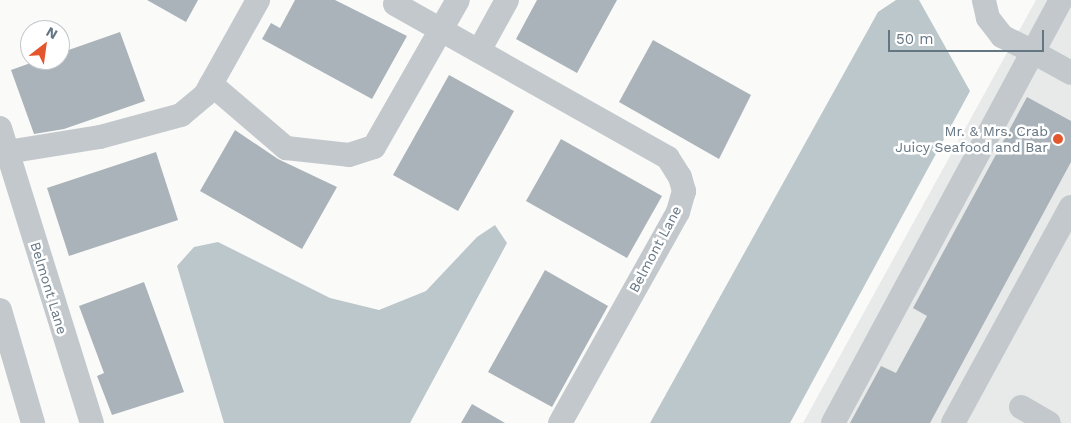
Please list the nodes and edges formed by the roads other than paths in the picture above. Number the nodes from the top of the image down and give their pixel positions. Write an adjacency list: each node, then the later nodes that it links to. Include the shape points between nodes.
1 (258, 0): 12 (street)
2 (458, 0): 8 (street)
3 (507, 0): 9 (street)
4 (984, 0): 10 (street, via 988,18 1002,36)
5 (1061, 0): 7 (street); 10 (street)
6 (395, 4): 8 (street, Belmont Lane)
7 (1071, 6)
8 (441, 30): 9 (street, Belmont Lane); 12 (street, via 374,147 348,155 286,148)
9 (479, 51): 20 (street, Belmont Lane, via 668,158 684,191 678,212)
10 (1033, 52): 11 (street); 21 (street)
11 (1071, 74)
12 (211, 84): 14 (street, via 181,115 100,138)
13 (0, 128): 14 (street, Belmont Lane)
14 (7, 152): 19 (street, Belmont Lane)
15 (1071, 207): 22 (street)
16 (0, 310): 18 (street)
17 (1021, 408): 23 (street)
18 (33, 423)
19 (92, 423)
20 (560, 423)
21 (833, 423)
22 (953, 423)
23 (1050, 423)

